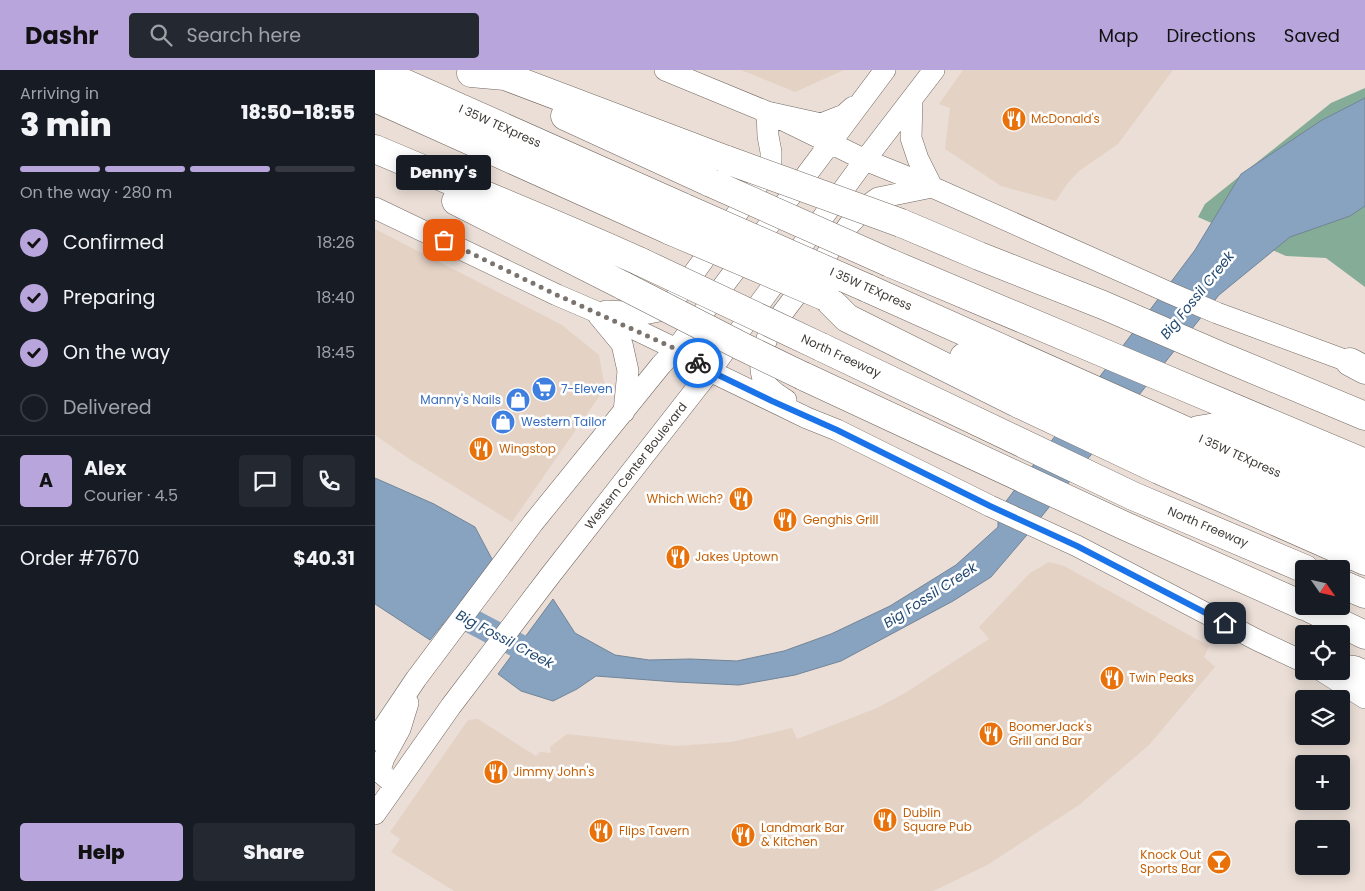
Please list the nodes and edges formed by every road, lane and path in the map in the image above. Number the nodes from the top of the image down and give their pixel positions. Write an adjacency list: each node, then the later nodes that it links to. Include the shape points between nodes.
1 (375, 70): 20 (highway, I 35W TEXpress, bridge, via 867,288)
2 (665, 70): 9 (main road)
3 (885, 70): 7 (main road)
4 (934, 70): 8 (main road, Western Center Boulevard)
5 (468, 72): 22 (highway, bridge, via 505,76 901,223); 25 (highway, bridge, via 890,263)
6 (375, 98): 20 (highway, I 35W TEXpress, bridge, via 671,231 826,296 847,318)
7 (863, 99): 9 (main road, via 844,115 821,124); 10 (main road)
8 (912, 99): 12 (main road, Western Center Boulevard); 14 (main road, via 911,138)
9 (767, 112): 10 (main road); 16 (main road, via 771,162 765,175 675,299 649,313)
10 (831, 144): 12 (main road); 17 (main road)
11 (375, 149): 30 (highway, North Freeway, bridge, via 641,262 1133,496)
12 (865, 160): 14 (main road); 19 (main road, Western Center Boulevard)
13 (375, 165): 33 (highway, bridge, via 461,204 803,376)
14 (931, 188): 18 (main road, via 1123,273); 23 (main road, via 878,198 867,206 849,225 772,328 761,358 766,384)
15 (375, 208): 16 (main road)
16 (595, 311): 17 (main road); 21 (main road, via 622,344 628,370)
17 (676, 349): 19 (main road); 21 (main road)
18 (1360, 366)
19 (710, 371): 23 (main road); 43 (main road, Western Center Boulevard, via 549,577)
20 (1031, 386): 24 (highway, I 35W TEXpress)
21 (624, 412): 39 (main road, via 514,548)
22 (1365, 416)
23 (807, 418): 36 (main road, via 1077,546)
24 (1173, 450): 26 (highway, via 1216,427 1244,435); 27 (highway, I 35W TEXpress); 28 (highway, I 35W TEXpress); 29 (highway)
25 (1365, 464)
26 (1365, 488)
27 (1365, 511)
28 (1365, 535)
29 (1365, 561)
30 (1295, 565)
31 (1350, 588): 32 (highway)
32 (1365, 594)
33 (1295, 602)
34 (1323, 615): 35 (highway)
35 (1365, 635)
36 (1295, 658)
37 (1350, 670): 38 (highway)
38 (1365, 675)
39 (416, 679): 42 (main road); 43 (main road, via 400,729 381,767 382,774)
40 (1336, 680): 41 (main road)
41 (1365, 698)
42 (375, 740)
43 (395, 785): 44 (main road, Western Center Boulevard)
44 (375, 814)

